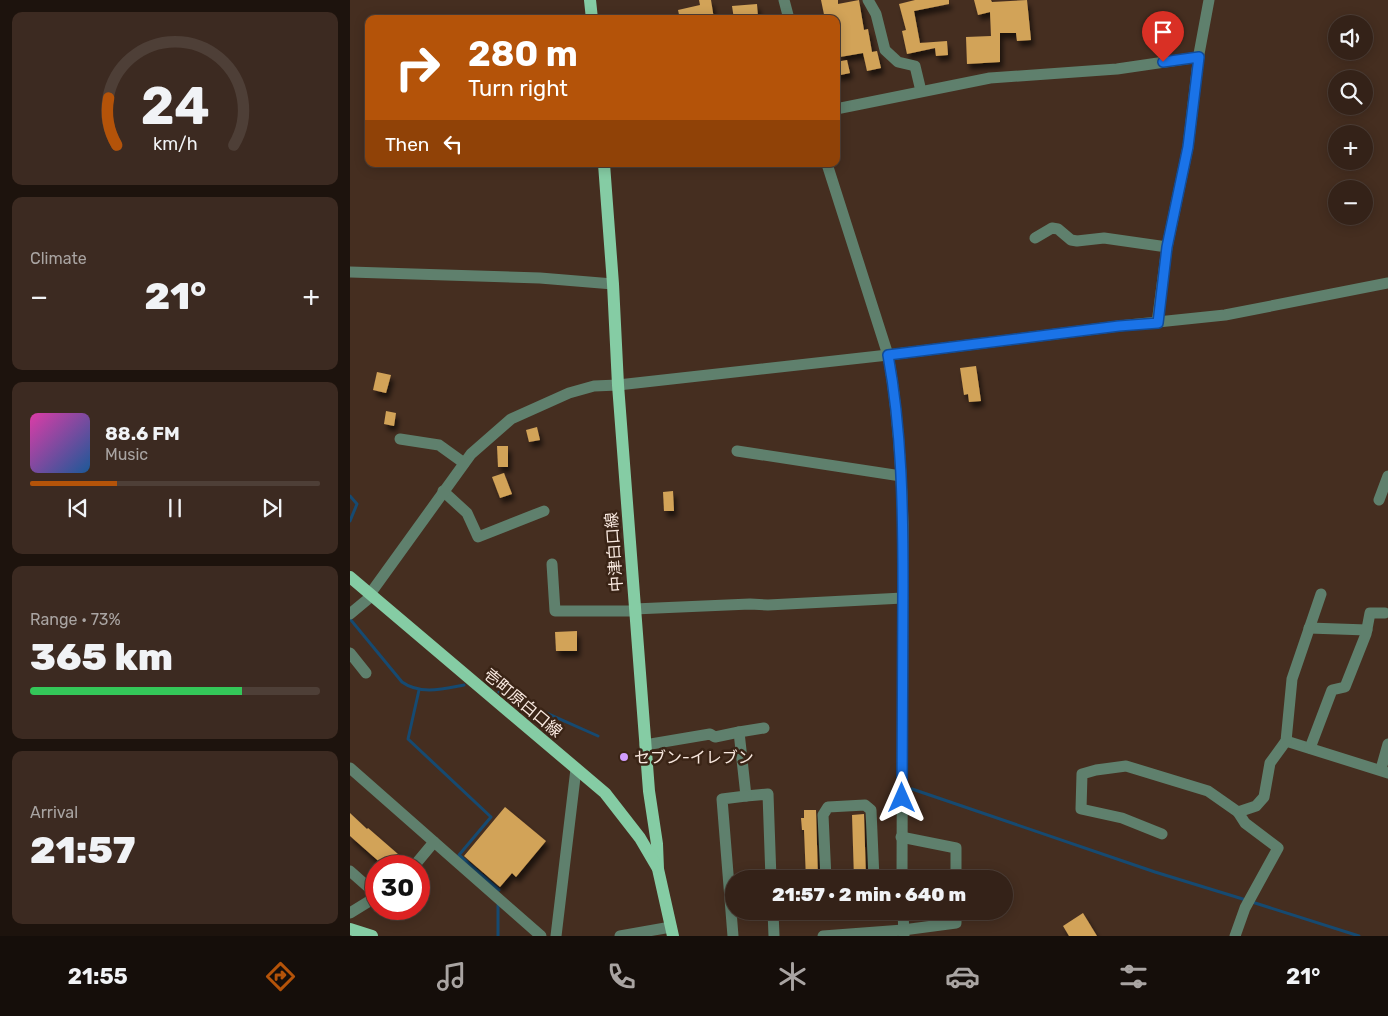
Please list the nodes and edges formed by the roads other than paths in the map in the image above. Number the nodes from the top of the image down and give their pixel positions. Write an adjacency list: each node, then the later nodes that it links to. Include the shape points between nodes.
1 (590, 0): 5 (main road)
2 (784, 0): 6 (street)
3 (868, 0): 8 (street, via 876,14 885,50 898,62 915,66)
4 (1209, 0): 7 (street)
5 (592, 15)
6 (788, 15)
7 (1199, 57): 8 (street, via 1117,69 990,78); 13 (street, via 1188,147)
8 (920, 91): 9 (street)
9 (840, 108)
10 (604, 167): 16 (main road, 中津白口線)
11 (828, 167): 18 (street)
12 (1036, 238): 13 (street, via 1052,228 1077,242 1104,238)
13 (1167, 247): 17 (street)
14 (350, 272): 16 (street, via 540,278)
15 (1388, 283): 17 (street, via 1225,315)
16 (613, 284): 19 (main road, 中津白口線)
17 (1158, 323): 18 (street)
18 (888, 355): 19 (street); 23 (street, via 894,386)
19 (618, 385): 22 (street, via 594,386 569,393 511,419); 33 (main road, 中津白口線)
20 (400, 438): 22 (street, via 439,445)
21 (737, 451): 23 (street)
22 (464, 462): 25 (street)
23 (901, 476): 32 (street)
24 (1388, 476): 26 (street)
25 (444, 491): 27 (street, via 467,513 478,537); 30 (street)
26 (1379, 500)
27 (544, 511)
28 (552, 564): 33 (street, via 554,611)
29 (350, 577): 30 (main road, 壱町原白口線)
30 (370, 594): 35 (street); 47 (main road, 壱町原白口線)
31 (1321, 594): 36 (street)
32 (903, 598): 33 (street); 54 (street)
33 (634, 610): 44 (main road, 中津白口線)
34 (1386, 612): 37 (street, via 1370,613)
35 (350, 614)
36 (1310, 628): 37 (street); 42 (street, via 1292,679)
37 (1367, 630): 45 (street, via 1346,688 1332,690)
38 (350, 653): 39 (street)
39 (366, 673)
40 (764, 728): 41 (street)
41 (739, 732): 44 (street); 49 (street)
42 (1286, 741): 45 (street); 50 (street, via 1270,762 1264,797 1256,806)
43 (1388, 744): 48 (street)
44 (645, 745): 51 (main road, 中津白口線)
45 (1310, 748): 48 (street)
46 (350, 768): 55 (street)
47 (576, 769): 52 (main road, 壱町原白口線, via 605,793); 75 (street)
48 (1385, 771)
49 (746, 796): 58 (street, via 768,794); 77 (street, via 722,799)
50 (1238, 812): 53 (street, via 1208,791 1126,766 1082,774 1080,808 1122,818); 80 (street, via 1245,823 1278,848 1245,908)
51 (653, 822): 52 (main road); 57 (main road, 中津白口線)
52 (633, 828): 57 (main road, 壱町原白口線)
53 (1162, 834)
54 (901, 837): 61 (street); 62 (street, via 956,848)
55 (434, 842): 56 (street); 74 (street)
56 (423, 855)
57 (658, 869): 71 (main road, 中津白口線)
58 (772, 870)
59 (826, 870): 60 (street, via 823,815 828,807 865,805 871,810)
60 (874, 870)
61 (902, 870)
62 (956, 870)
63 (350, 871): 64 (street)
64 (365, 885)
65 (365, 903): 66 (street)
66 (350, 913)
67 (773, 920): 78 (street)
68 (903, 920): 72 (street)
69 (956, 920): 72 (street, via 956,923)
70 (350, 928): 73 (main road)
71 (672, 931): 76 (street)
72 (904, 933): 79 (street)
73 (372, 936)
74 (541, 936)
75 (556, 936)
76 (620, 936)
77 (733, 936)
78 (774, 936)
79 (823, 936)
80 (1235, 936)

